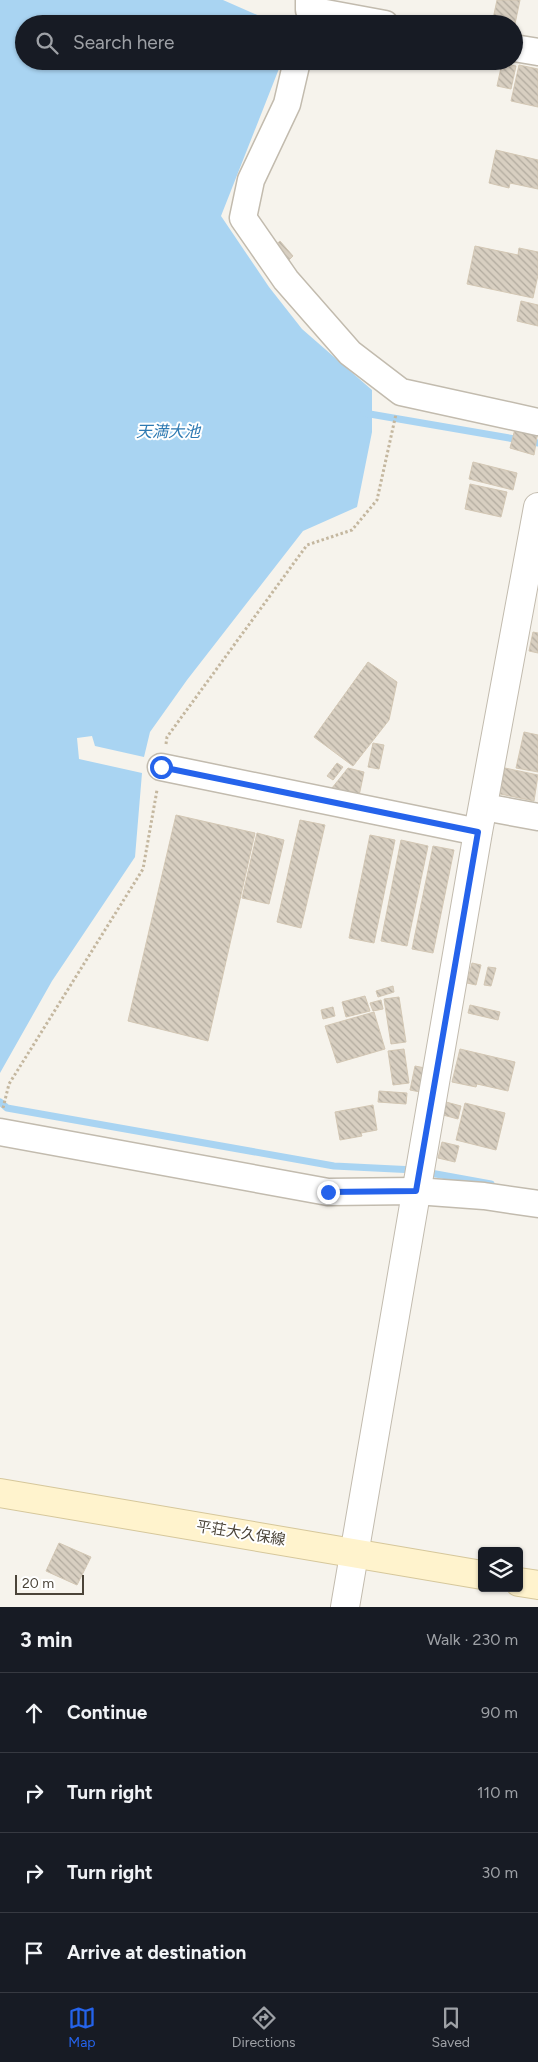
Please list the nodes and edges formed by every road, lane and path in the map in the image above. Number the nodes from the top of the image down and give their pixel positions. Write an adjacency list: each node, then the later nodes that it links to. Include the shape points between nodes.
1 (308, 11): 2 (street)
2 (332, 15)
3 (523, 50): 4 (street)
4 (538, 52)
5 (295, 70): 6 (street, via 288,104 251,180 243,218 286,280 350,353 401,392)
6 (538, 422)
7 (538, 507): 10 (street)
8 (161, 767): 10 (street)
9 (538, 817): 10 (street)
10 (481, 820): 12 (street)
11 (0, 1132): 12 (street, via 328,1192)
12 (416, 1191): 13 (street); 15 (street)
13 (538, 1204)
14 (0, 1493): 15 (main road, 平荘大久保線)
15 (354, 1552): 16 (main road, 平荘大久保線); 19 (street)
16 (478, 1574)
17 (523, 1583): 18 (main road)
18 (538, 1585)
19 (345, 1607)

